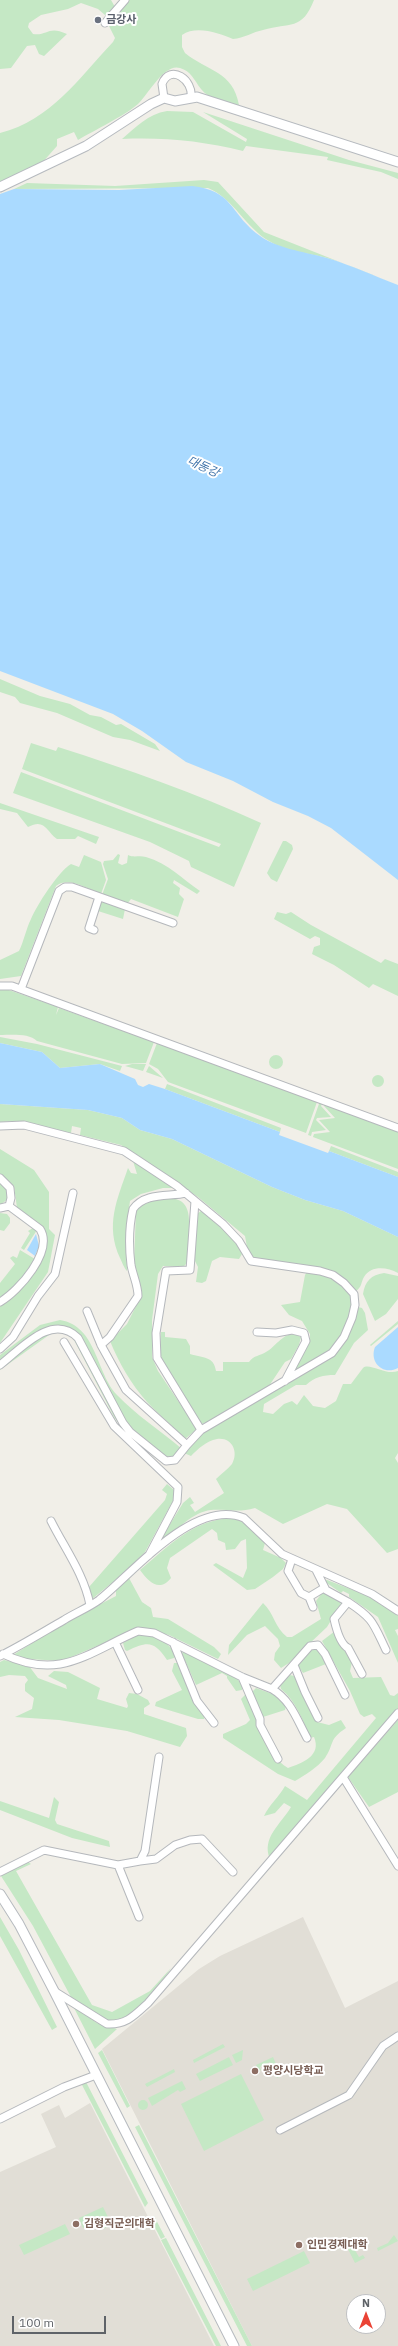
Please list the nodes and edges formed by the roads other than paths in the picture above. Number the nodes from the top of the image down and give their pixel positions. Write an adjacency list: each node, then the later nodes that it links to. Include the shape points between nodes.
1 (125, 0): 2 (street)
2 (105, 23)
3 (164, 98): 4 (street, via 175,101); 4 (street, via 162,84 167,76 172,74 182,76 187,81 192,92); 6 (street, via 86,146)
4 (191, 98): 5 (street, via 213,102)
5 (398, 162)
6 (0, 187)
7 (99, 897): 8 (street); 9 (street, via 89,928); 11 (street, via 69,886 60,889)
8 (173, 923)
9 (94, 930)
10 (0, 986): 11 (street)
11 (21, 989): 13 (street)
12 (0, 1126): 16 (street, via 24,1125 124,1151)
13 (398, 1128)
14 (0, 1178): 18 (street, via 10,1188)
15 (74, 1194): 25 (street, via 55,1274 13,1337)
16 (186, 1194): 17 (street); 24 (street, via 163,1194 143,1201 133,1209 130,1242 138,1296 110,1337)
17 (195, 1201): 27 (street, via 235,1237 250,1262 327,1272 344,1283 354,1294 355,1304 349,1327 332,1353); 28 (street, via 190,1270 166,1271 156,1347 160,1364)
18 (9, 1206): 19 (street); 20 (street, via 40,1228 44,1246 27,1277 11,1296)
19 (0, 1208)
20 (0, 1302)
21 (87, 1311): 24 (street)
22 (257, 1332): 27 (street, via 304,1332 306,1341)
23 (64, 1342): 31 (street, via 114,1426 178,1487 178,1502)
24 (101, 1345): 29 (street, via 126,1390)
25 (0, 1349)
26 (0, 1366): 29 (street, via 48,1330 62,1328 72,1332 81,1343 116,1411 130,1432 166,1462 175,1460)
27 (285, 1381): 28 (street)
28 (201, 1430): 29 (street)
29 (187, 1444)
30 (51, 1521): 37 (street, via 77,1568 87,1590)
31 (147, 1558): 32 (street, via 196,1521 214,1516 228,1516 244,1518 264,1539); 37 (street)
32 (292, 1559): 33 (street); 35 (street, via 288,1571 301,1593)
33 (316, 1570): 34 (street); 39 (street, via 372,1594)
34 (324, 1588): 35 (street); 36 (street)
35 (308, 1596): 38 (street)
36 (348, 1602): 42 (street, via 372,1620); 45 (street, via 334,1619 339,1636)
37 (90, 1605): 43 (street)
38 (313, 1607)
39 (398, 1611)
40 (115, 1642): 41 (street, via 144,1630); 43 (street, via 60,1666 18,1662); 48 (street)
41 (173, 1642): 46 (street); 52 (street, via 197,1701)
42 (386, 1650)
43 (1, 1655)
44 (294, 1665): 47 (street); 49 (street, via 310,1646 318,1645); 51 (street)
45 (362, 1674)
46 (242, 1677): 47 (street); 55 (street, via 260,1719 260,1725)
47 (272, 1689): 53 (street, via 282,1695 289,1704)
48 (138, 1690)
49 (345, 1695)
50 (398, 1713): 56 (street)
51 (318, 1718)
52 (214, 1723)
53 (306, 1738)
54 (159, 1757): 57 (street, via 144,1851)
55 (278, 1759)
56 (343, 1777): 58 (street); 64 (street, via 148,2003 130,2020 117,2025 107,2024)
57 (140, 1861): 59 (street); 61 (street, via 156,1859 175,1845 202,1839)
58 (397, 1861)
59 (118, 1865): 60 (street, via 44,1850); 63 (street)
60 (0, 1872)
61 (233, 1872)
62 (0, 1894): 64 (street, via 19,1924)
63 (139, 1917)
64 (54, 1991): 66 (street)
65 (398, 2036): 68 (street, via 383,2046 349,2094)
66 (96, 2075): 67 (street, via 64,2087); 69 (street)
67 (0, 2119)
68 (280, 2130)
69 (234, 2346)

